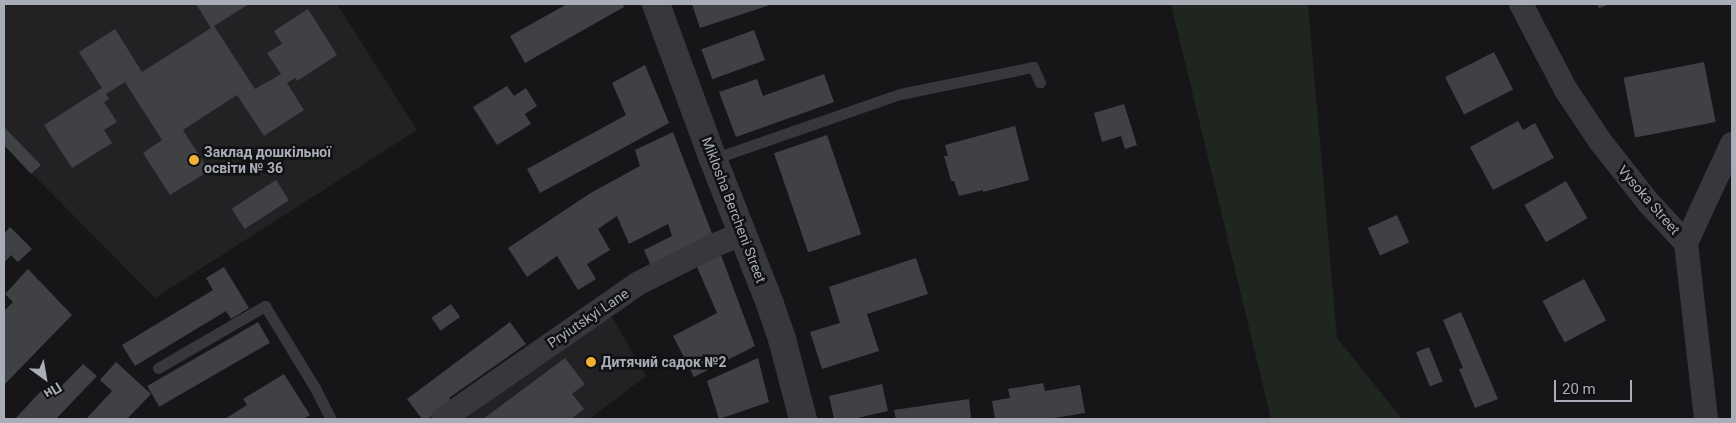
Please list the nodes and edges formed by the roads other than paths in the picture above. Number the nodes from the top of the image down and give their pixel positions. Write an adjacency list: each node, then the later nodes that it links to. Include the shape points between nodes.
1 (656, 4): 5 (street, Miklosha Bercheni Street)
2 (1521, 4): 7 (street, Vysoka Street, via 1566,90 1600,142)
3 (1040, 83): 5 (lane, via 1033,67 900,94)
4 (1732, 144): 7 (street)
5 (713, 159): 6 (street, Miklosha Bercheni Street)
6 (742, 234): 10 (street, Pryiutskyi Lane, via 715,244 637,284); 11 (street, Miklosha Bercheni Street, via 782,339)
7 (1686, 243): 12 (street, Vysoka Street)
8 (158, 368): 9 (lane, via 265,306)
9 (331, 419)
10 (443, 419)
11 (804, 419)
12 (1706, 419)

